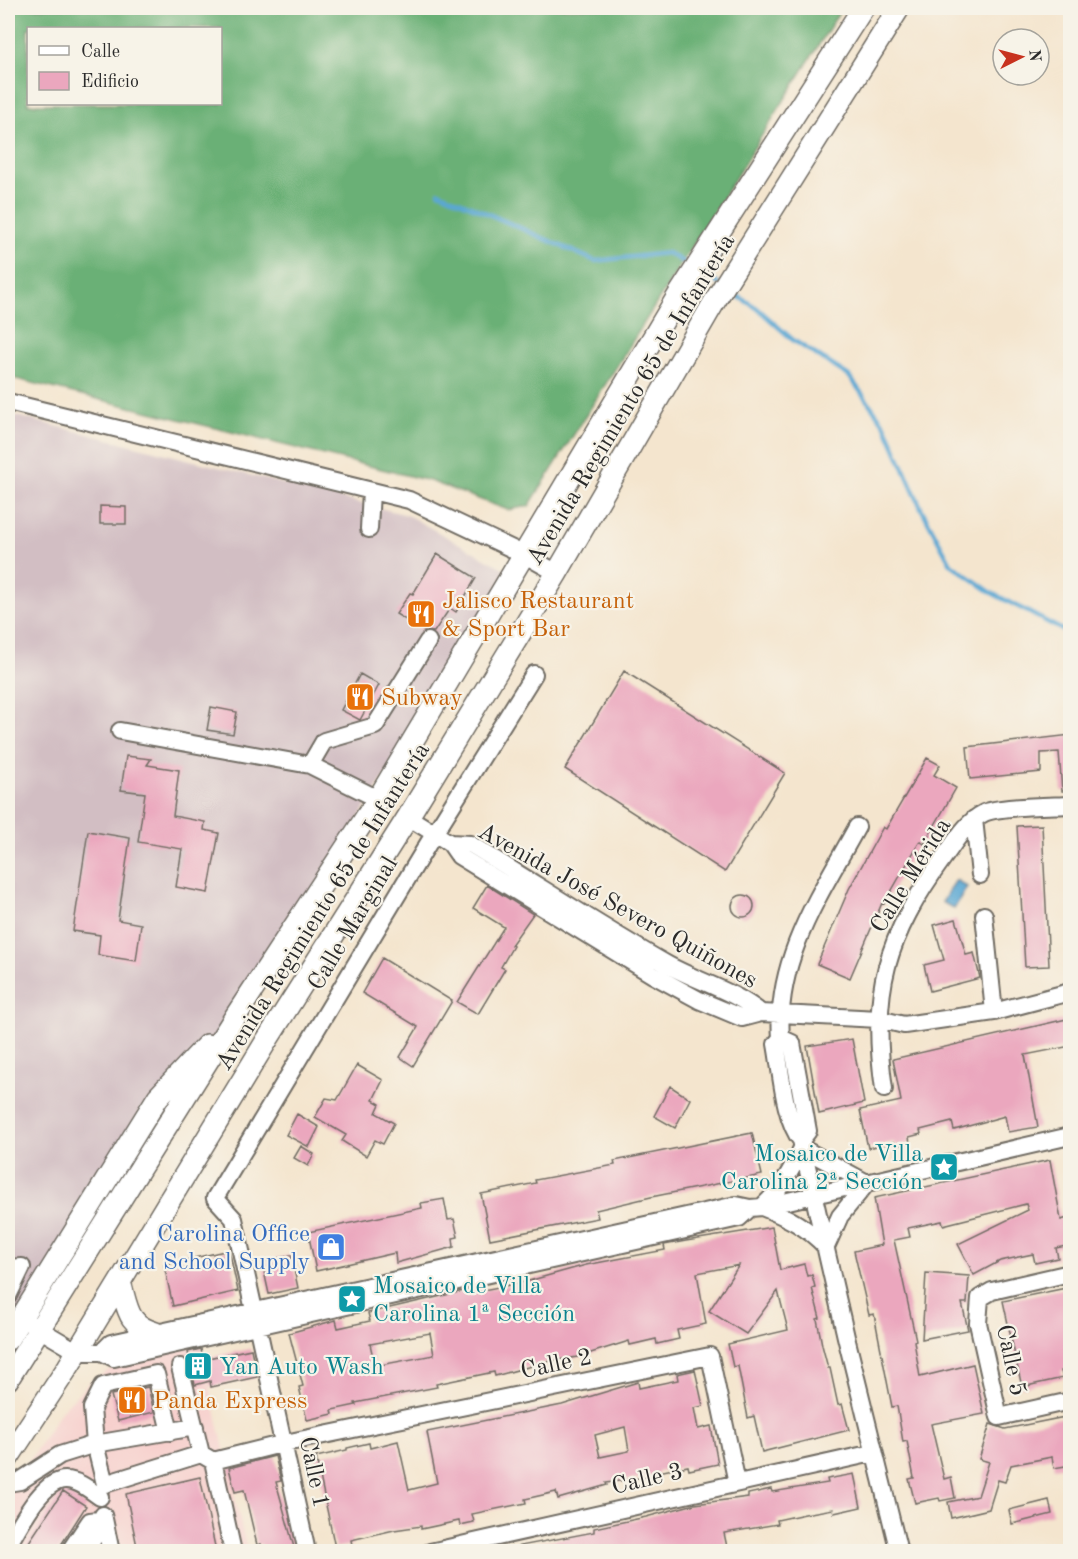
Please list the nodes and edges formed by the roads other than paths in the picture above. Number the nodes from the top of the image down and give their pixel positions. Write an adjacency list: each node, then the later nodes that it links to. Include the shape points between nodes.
1 (863, 8): 6 (main road, Avenida Regimiento 65 de Infantería, via 678,296)
2 (899, 8): 7 (main road, Avenida Regimiento 65 de Infantería, via 716,299)
3 (8, 402): 4 (street)
4 (371, 491): 5 (street); 6 (street, via 409,500)
5 (369, 529)
6 (525, 555): 7 (street); 12 (main road, Avenida Regimiento 65 de Infantería)
7 (557, 573): 14 (main road, Avenida Regimiento 65 de Infantería)
8 (428, 641): 11 (street, via 375,726 324,741)
9 (534, 674): 17 (street, Calle Marginal)
10 (120, 731): 11 (street)
11 (310, 765): 12 (street)
12 (378, 799): 37 (main road, Avenida Regimiento 65 de Infantería, via 235,1017 158,1097)
13 (1071, 805): 15 (street, Calle Mérida, via 987,811)
14 (408, 817): 17 (street, Avenida José Severo Quiñones); 34 (main road, Avenida Regimiento 65 de Infantería)
15 (974, 819): 18 (street); 23 (street, Calle Mérida, via 938,865 899,930 882,979)
16 (857, 827): 22 (street, via 797,939)
17 (434, 834): 22 (street, Avenida José Severo Quiñones, via 450,843 459,856 501,873 635,954 743,999 761,1013); 29 (street, Calle Marginal)
18 (980, 875)
19 (984, 915): 21 (street)
20 (1071, 992): 21 (street, Avenida José Severo Quiñones)
21 (994, 1012): 23 (street, Avenida José Severo Quiñones, via 903,1025)
22 (779, 1015): 23 (street, Avenida José Severo Quiñones); 26 (street, via 781,1038 792,1043 796,1109 808,1131)
23 (879, 1019): 24 (street, Calle Mérida)
24 (884, 1089)
25 (1071, 1136): 27 (street)
26 (802, 1144): 27 (street); 28 (street); 30 (street, via 793,1169 772,1198)
27 (867, 1183): 28 (street); 31 (street, via 840,1216)
28 (813, 1195): 30 (street); 31 (street)
29 (216, 1198): 36 (street, Calle 1, via 234,1219)
30 (756, 1208): 31 (street, via 793,1220); 36 (street, via 739,1218 654,1238)
31 (826, 1247): 48 (street)
32 (8, 1268): 35 (street, via 22,1267)
33 (1071, 1273): 43 (street, Calle 5, via 992,1291 980,1298 978,1323 999,1417)
34 (120, 1282): 38 (main road, via 130,1316 139,1328); 39 (main road, Avenida Regimiento 65 de Infantería)
35 (8, 1296)
36 (256, 1318): 38 (street); 40 (street, via 114,1358); 46 (street, Calle 1)
37 (17, 1330): 39 (street); 42 (main road)
38 (156, 1333): 40 (street, via 111,1343)
39 (78, 1352): 40 (street); 49 (main road, Avenida Regimiento 65 de Infantería)
40 (102, 1352)
41 (180, 1367): 44 (street)
42 (8, 1379)
43 (1071, 1401)
44 (195, 1427): 45 (street); 50 (street)
45 (170, 1432): 47 (street); 47 (street, via 156,1374 103,1386 92,1408)
46 (285, 1443): 50 (street); 52 (street, Calle 2, via 710,1356); 60 (street, Calle 1)
47 (95, 1444): 51 (street, via 60,1455 20,1481); 53 (street)
48 (873, 1453): 52 (street, Calle 3); 62 (street)
49 (8, 1458)
50 (207, 1458): 53 (street); 59 (street)
51 (8, 1483)
52 (737, 1483): 61 (street, Calle 3)
53 (103, 1490): 54 (street); 55 (street, via 66,1480 55,1482 40,1495)
54 (104, 1519): 56 (street, via 90,1521); 57 (street); 58 (street)
55 (8, 1545)
56 (69, 1551)
57 (86, 1551)
58 (111, 1551)
59 (233, 1551)
60 (307, 1551)
61 (430, 1551)
62 (899, 1551)

